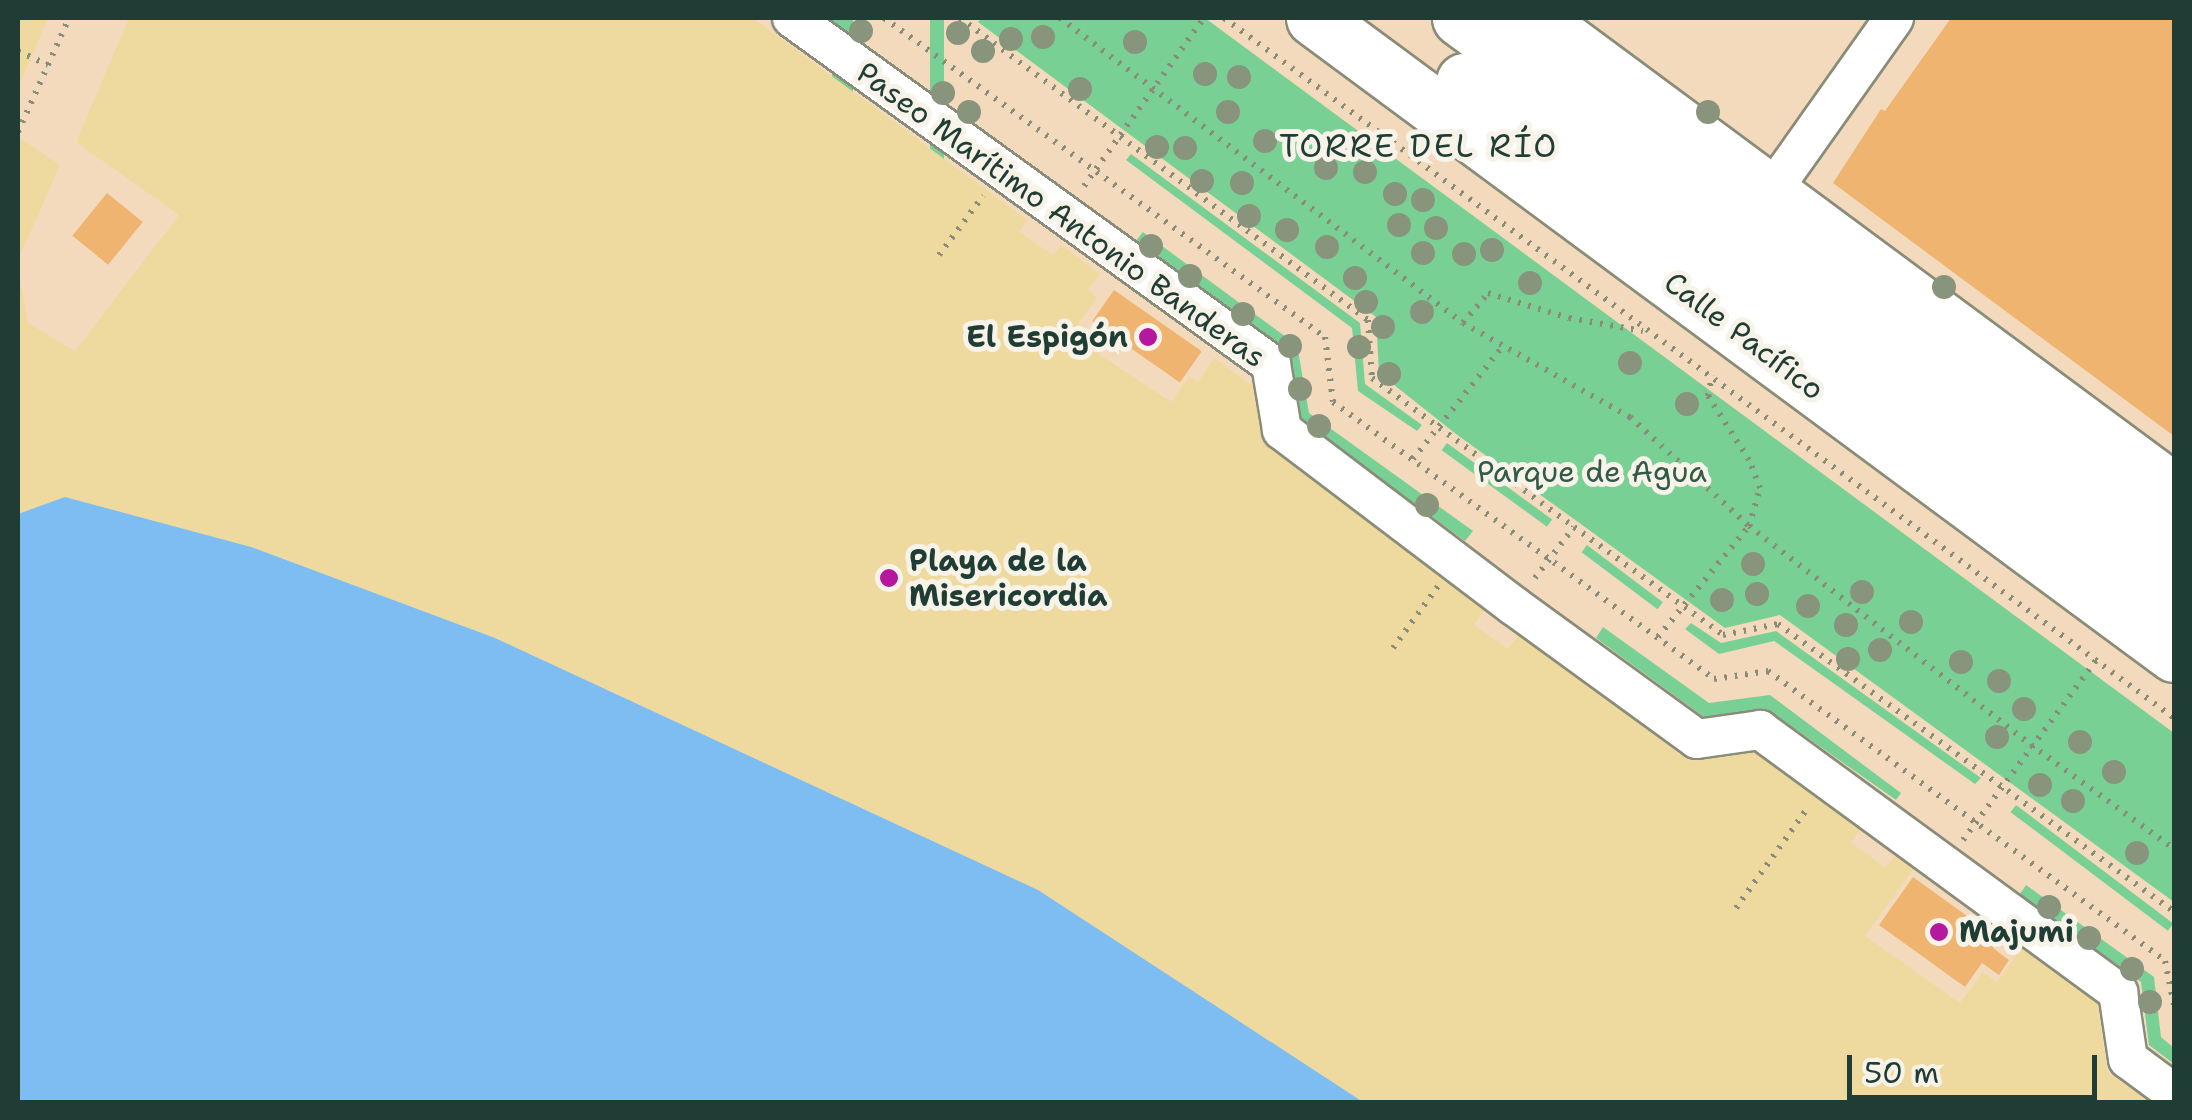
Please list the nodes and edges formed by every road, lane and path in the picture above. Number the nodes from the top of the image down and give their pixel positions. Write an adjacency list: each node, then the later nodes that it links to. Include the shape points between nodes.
1 (69, 18): 14 (path)
2 (792, 18): 35 (street, Paseo Marítimo Antonio Banderas, via 1271,364 1282,430)
3 (884, 18): 18 (path, Paseo Marítimo Antonio Banderas)
4 (960, 18): 17 (path)
5 (1060, 18): 15 (path)
6 (1204, 18): 15 (path)
7 (1224, 18): 23 (path)
8 (1314, 18): 39 (main road, Calle Pacífico)
9 (1377, 18): 34 (main road, Calle Pacífico)
10 (1460, 18): 31 (main road)
11 (1534, 18): 19 (main road)
12 (1894, 18): 19 (street)
13 (18, 50): 14 (path)
14 (48, 65): 16 (path)
15 (1152, 89): 17 (path); 22 (path)
16 (18, 132)
17 (1120, 136): 18 (path); 26 (path, via 1368,320 1372,378)
18 (1097, 168): 27 (path, Paseo Marítimo Antonio Banderas, via 1325,337 1333,402)
19 (1771, 192): 28 (main road)
20 (999, 202): 21 (path, via 985,192)
21 (939, 255)
22 (1463, 322): 23 (path, via 1488,293 1569,318); 24 (path)
23 (1649, 332): 25 (path)
24 (1502, 346): 26 (path); 29 (path, via 1630,417)
25 (1712, 374): 29 (path, via 1708,396 1760,488); 40 (path)
26 (1438, 427): 27 (path); 30 (path)
27 (1413, 460): 32 (path, Paseo Marítimo Antonio Banderas)
28 (2174, 492)
29 (1748, 526): 36 (path); 42 (path)
30 (1574, 528): 32 (path); 36 (path)
31 (2174, 543)
32 (1550, 559): 35 (path); 37 (path, Paseo Marítimo Antonio Banderas)
33 (1454, 593): 38 (path, via 1440,583)
34 (2174, 602)
35 (1514, 606): 47 (street, Paseo Marítimo Antonio Banderas, via 1697,739 1760,730)
36 (1684, 606): 37 (path); 43 (path, via 1724,635 1778,624)
37 (1658, 638): 45 (path, Paseo Marítimo Antonio Banderas, via 1714,678 1768,671)
38 (1393, 648)
39 (2174, 654)
40 (2096, 660): 41 (path); 42 (path)
41 (2174, 718)
42 (2031, 745): 43 (path); 46 (path)
43 (2002, 786): 45 (path); 49 (path)
44 (1813, 800): 48 (path)
45 (1976, 822): 47 (path); 50 (path, Paseo Marítimo Antonio Banderas, via 2166,961)
46 (2174, 849)
47 (1946, 866): 51 (street, Paseo Marítimo Antonio Banderas, via 2118,992 2128,1059)
48 (1736, 908)
49 (2174, 912)
50 (2174, 1004)
51 (2174, 1093)

